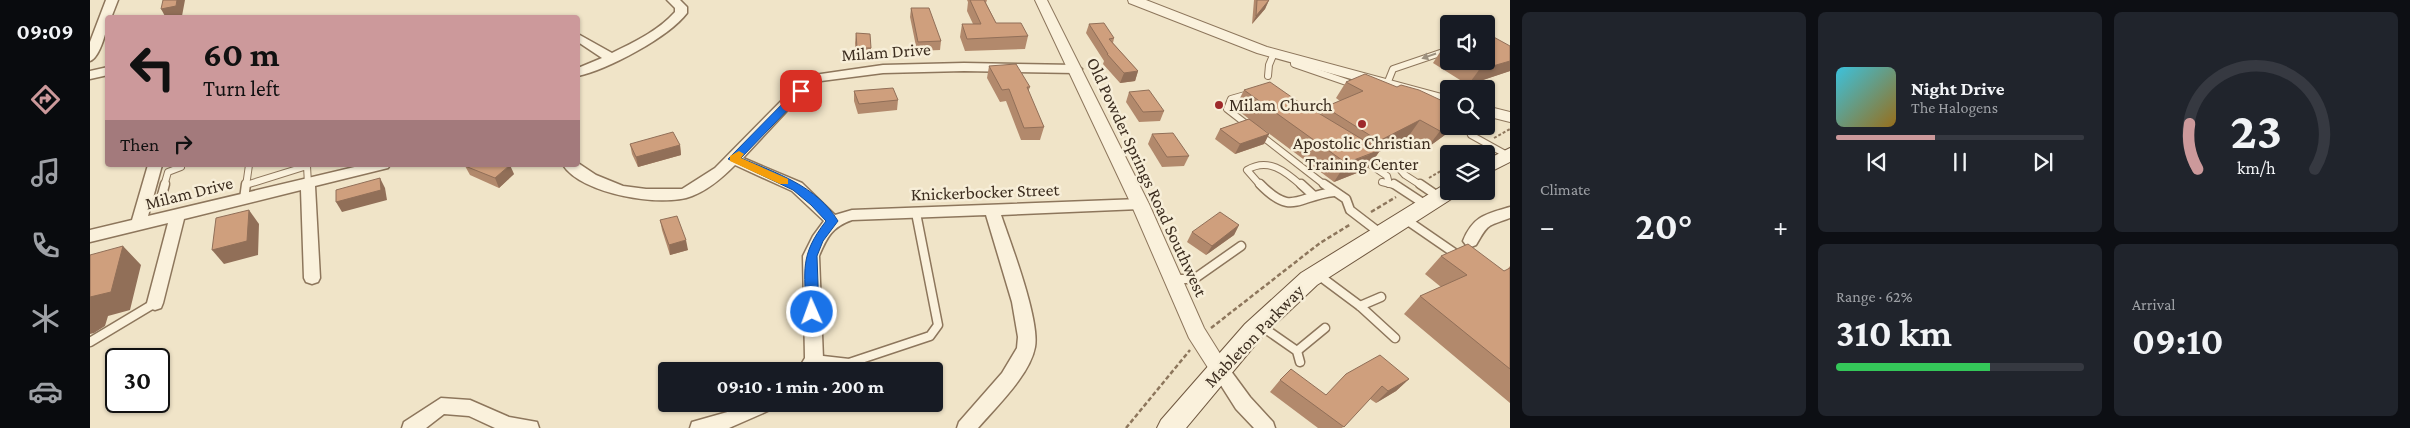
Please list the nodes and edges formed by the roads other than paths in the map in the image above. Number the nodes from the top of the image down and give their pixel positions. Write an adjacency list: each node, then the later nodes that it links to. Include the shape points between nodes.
1 (112, 0): 6 (street)
2 (673, 0): 13 (street, via 681,7 677,19)
3 (1041, 0): 15 (street, Old Powder Springs Road Southwest)
4 (1134, 0): 10 (street)
5 (105, 15): 7 (street)
6 (106, 15)
7 (90, 18)
8 (105, 18): 12 (street)
9 (580, 38): 13 (street)
10 (1274, 53): 14 (street); 19 (lane)
11 (1440, 53): 20 (lane, one-way to 20, via 1393,69)
12 (90, 57)
13 (611, 58): 16 (street)
14 (1294, 58): 20 (street); 21 (lane, via 1294,64 1308,70)
15 (1076, 69): 29 (street, Milam Drive, via 883,69 824,76 812,80); 43 (street, Old Powder Springs Road Southwest)
16 (580, 71)
17 (105, 72): 18 (street)
18 (90, 75)
19 (1268, 76)
20 (1387, 84): 22 (street)
21 (1363, 87)
22 (1440, 91)
23 (1262, 96): 39 (lane, via 1252,93 1230,99 1227,109)
24 (1495, 113): 25 (street)
25 (1510, 117)
26 (1471, 135): 28 (lane)
27 (1352, 153): 42 (lane, via 1387,176 1386,183)
28 (1509, 155): 30 (main road)
29 (733, 159): 34 (street, Milam Drive, via 704,183 686,193 670,195 627,194 613,190); 49 (street, via 797,187)
30 (1495, 163)
31 (153, 167): 50 (street)
32 (249, 167): 38 (lane)
33 (375, 167): 37 (street, Milam Drive)
34 (573, 167)
35 (1398, 167): 42 (lane, via 1405,176)
36 (181, 168): 40 (lane, via 168,172)
37 (308, 184): 38 (street, Milam Drive); 57 (street)
38 (245, 192): 47 (street, Milam Drive)
39 (1334, 192): 41 (lane); 51 (lane, via 1350,197 1350,210)
40 (162, 195)
41 (1313, 195): 41 (lane, via 1291,203 1282,202 1248,170 1263,163 1272,164)
42 (1438, 197): 48 (main road, Mableton Parkway)
43 (1140, 204): 44 (street, Knickerbocker Street); 58 (street, Old Powder Springs Road Southwest)
44 (992, 210): 46 (street, Knickerbocker Street); 76 (street, via 1026,326 1026,348 1008,380)
45 (1510, 212): 53 (street, via 1483,222 1476,228)
46 (916, 213): 49 (street, Knickerbocker Street, via 852,215); 68 (lane, via 938,326 930,336)
47 (177, 216): 50 (street, Milam Drive); 60 (street)
48 (1403, 218): 51 (main road, Mableton Parkway); 55 (lane)
49 (832, 221): 67 (street, via 811,256)
50 (138, 225): 52 (street, Milam Drive)
51 (1380, 233): 56 (main road, Mableton Parkway)
52 (90, 236)
53 (1471, 241)
54 (1241, 246): 58 (lane, via 1194,279)
55 (1453, 252)
56 (1317, 274): 61 (lane); 62 (main road, Mableton Parkway)
57 (312, 278)
58 (1173, 279): 70 (street, Old Powder Springs Road Southwest, via 1196,332)
59 (1381, 297): 61 (lane)
60 (155, 303): 65 (lane, via 118,329)
61 (1360, 306): 64 (lane)
62 (1260, 325): 66 (lane); 70 (main road, Mableton Parkway)
63 (1325, 328): 66 (lane)
64 (1395, 338)
65 (90, 342)
66 (1297, 351): 69 (lane)
67 (810, 362)
68 (852, 362)
69 (1300, 362)
70 (1219, 368): 77 (main road, Mableton Parkway); 78 (street, via 1243,403)
71 (746, 412): 75 (street)
72 (507, 426): 73 (street, via 470,408 440,406); 74 (street)
73 (411, 428)
74 (530, 428)
75 (699, 428)
76 (966, 428)
77 (1170, 428)
78 (1266, 428)

